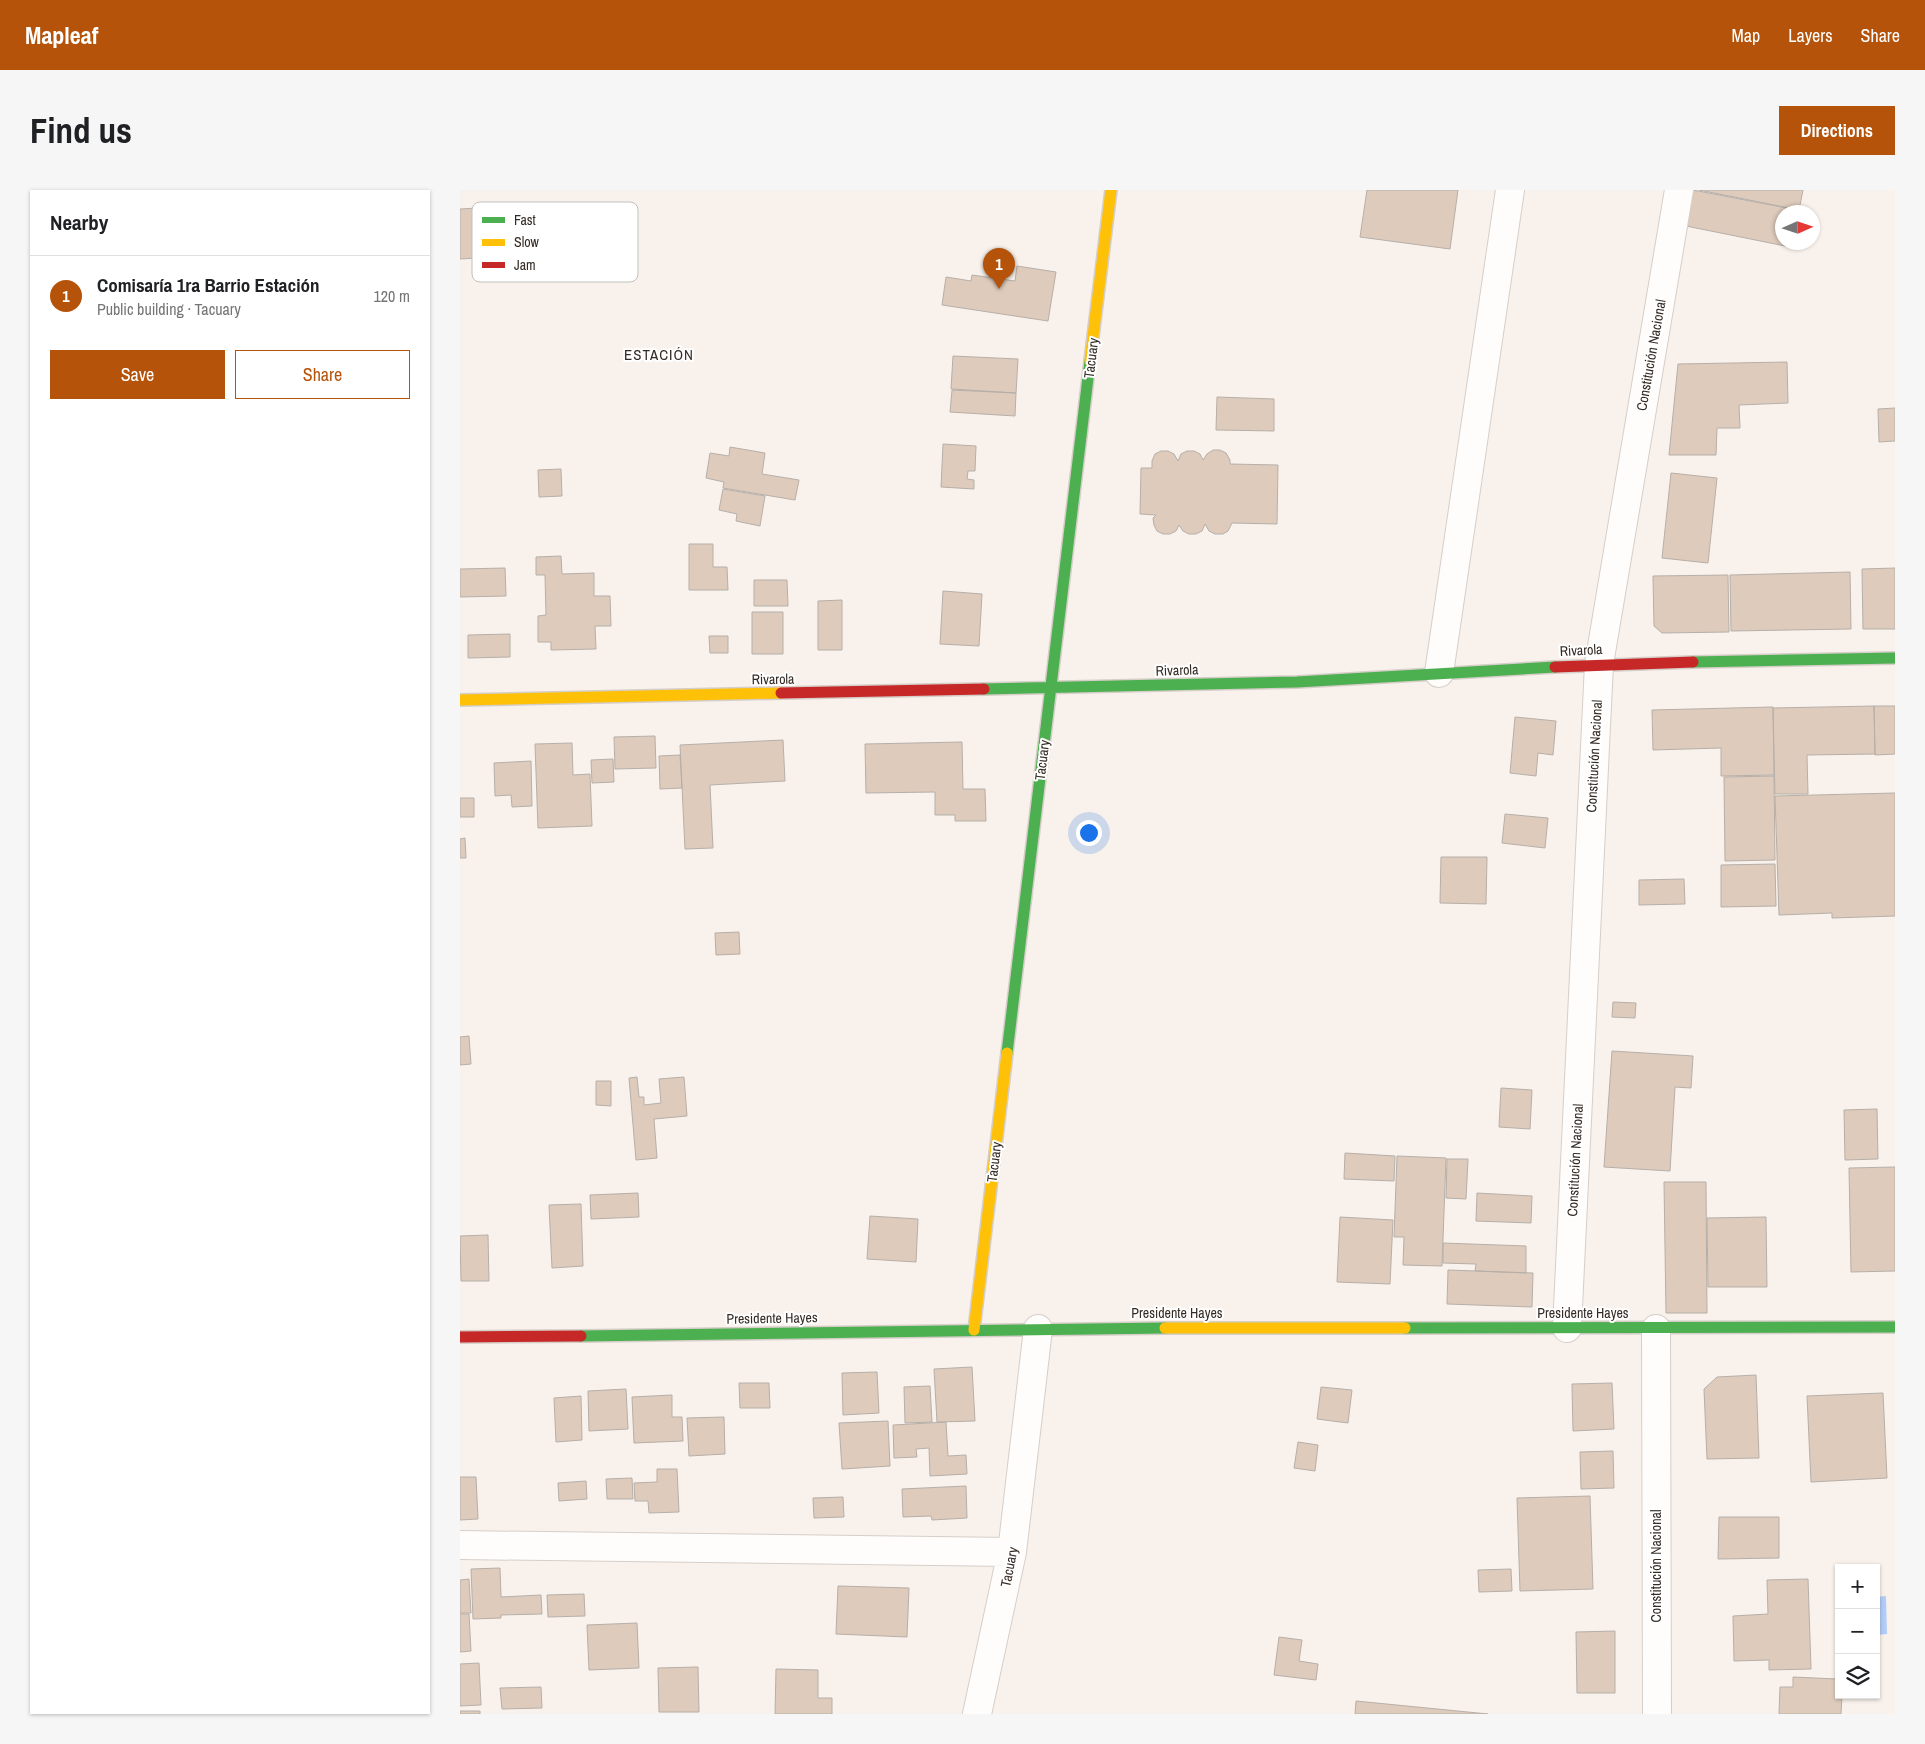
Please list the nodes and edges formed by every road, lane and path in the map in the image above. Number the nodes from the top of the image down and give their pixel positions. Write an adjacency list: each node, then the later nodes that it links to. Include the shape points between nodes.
1 (1111, 190): 7 (street, Tacuary)
2 (1510, 190): 6 (street)
3 (1679, 190): 5 (street, Constitución Nacional)
4 (1895, 658): 5 (street, Rivarola)
5 (1599, 664): 6 (street, Rivarola); 10 (street, Constitución Nacional)
6 (1440, 673): 7 (street, Rivarola, via 1297,682)
7 (1051, 689): 8 (street, Rivarola); 13 (street, Tacuary)
8 (460, 700)
9 (1895, 1327): 12 (street, Presidente Hayes)
10 (1567, 1328): 11 (street, Presidente Hayes); 12 (street, Presidente Hayes)
11 (1038, 1329): 13 (street, Presidente Hayes); 16 (street, Tacuary)
12 (1656, 1329): 18 (street, Constitución Nacional)
13 (974, 1330): 14 (street, Presidente Hayes)
14 (460, 1337)
15 (460, 1545): 16 (street)
16 (1012, 1552): 17 (street, Tacuary)
17 (977, 1714)
18 (1657, 1714)

